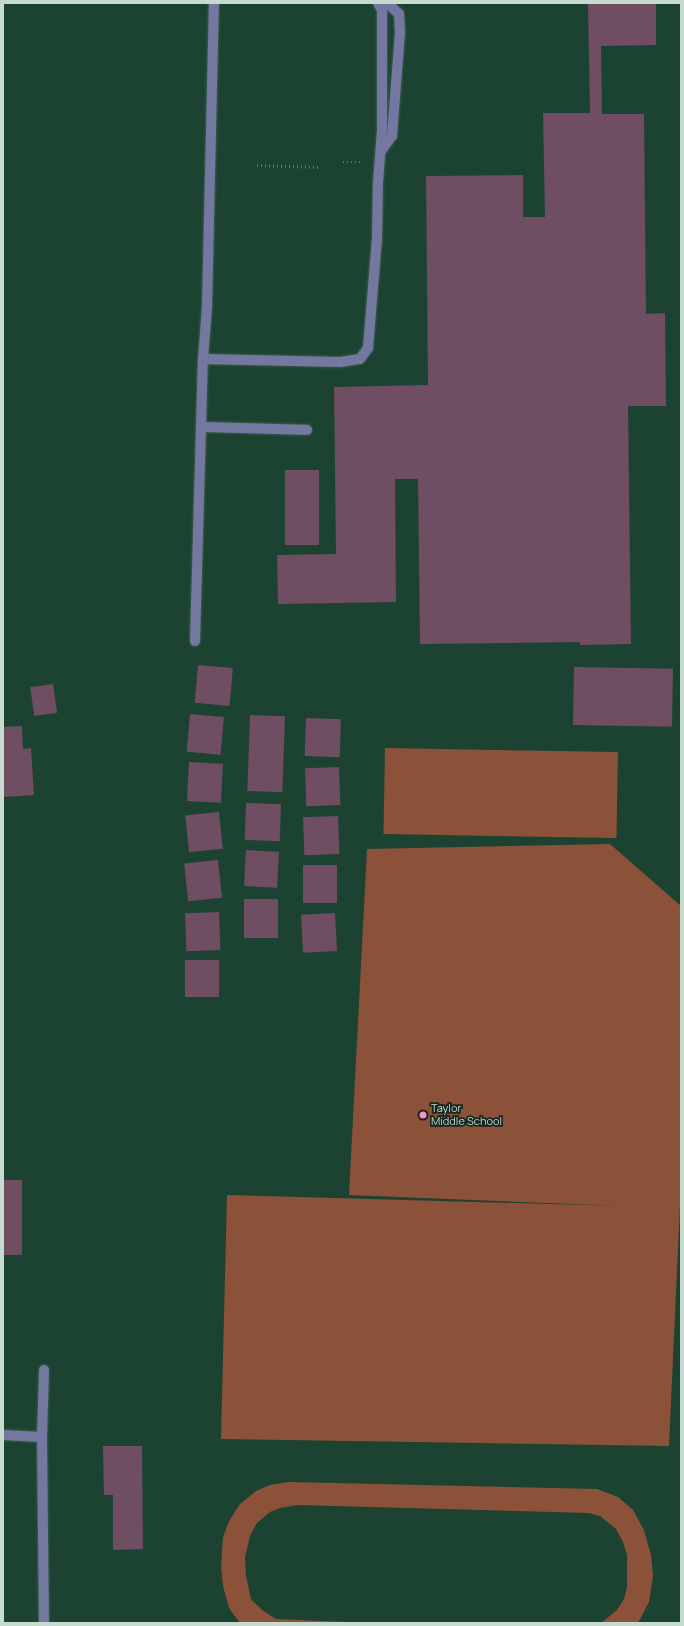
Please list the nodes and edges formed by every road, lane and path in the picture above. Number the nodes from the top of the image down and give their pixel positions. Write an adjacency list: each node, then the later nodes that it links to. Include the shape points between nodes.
1 (214, 3): 9 (street, via 207,307)
2 (378, 3): 4 (street, via 382,10)
3 (387, 3): 4 (street, via 399,14 400,33 392,136)
4 (380, 151): 9 (street, via 374,293 368,348 360,359 340,362)
5 (343, 162): 6 (path)
6 (365, 162)
7 (257, 165): 8 (path)
8 (319, 167)
9 (203, 359): 10 (street)
10 (201, 427): 11 (street); 12 (street)
11 (307, 430)
12 (196, 641)
13 (44, 1370): 15 (street)
14 (3, 1435): 15 (street)
15 (42, 1437): 16 (street)
16 (44, 1623)

